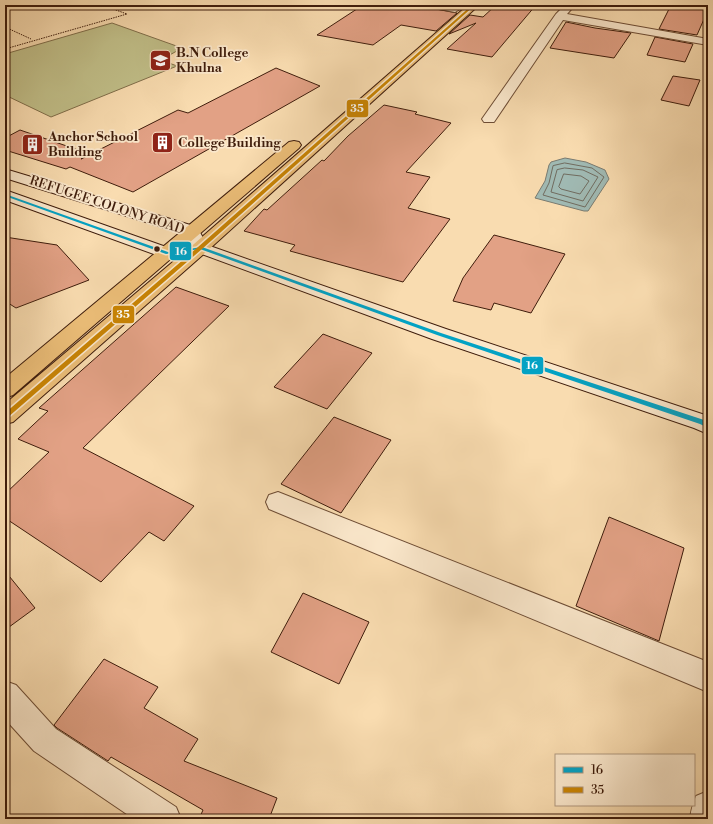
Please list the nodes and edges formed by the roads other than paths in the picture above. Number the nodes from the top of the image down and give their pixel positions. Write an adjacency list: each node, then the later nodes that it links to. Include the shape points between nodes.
1 (433, 5): 6 (street)
2 (474, 5): 12 (main road)
3 (570, 5): 7 (street)
4 (700, 5): 5 (street)
5 (708, 6)
6 (457, 7): 12 (main road)
7 (560, 16): 8 (street); 9 (street)
8 (708, 42)
9 (490, 120)
10 (5, 173): 12 (street, REFUGEE COLONY ROAD)
11 (5, 195): 13 (street, REFUGEE COLONY ROAD)
12 (196, 240): 13 (street, REFUGEE COLONY ROAD); 15 (main road); 16 (street, REFUGEE COLONY ROAD, via 439,334)
13 (168, 253): 14 (main road)
14 (5, 390)
15 (5, 416)
16 (706, 421)
17 (278, 502): 18 (street)
18 (708, 677)
19 (5, 696): 21 (street, via 45,740)
20 (708, 808): 22 (street)
21 (164, 819)
22 (706, 819)

